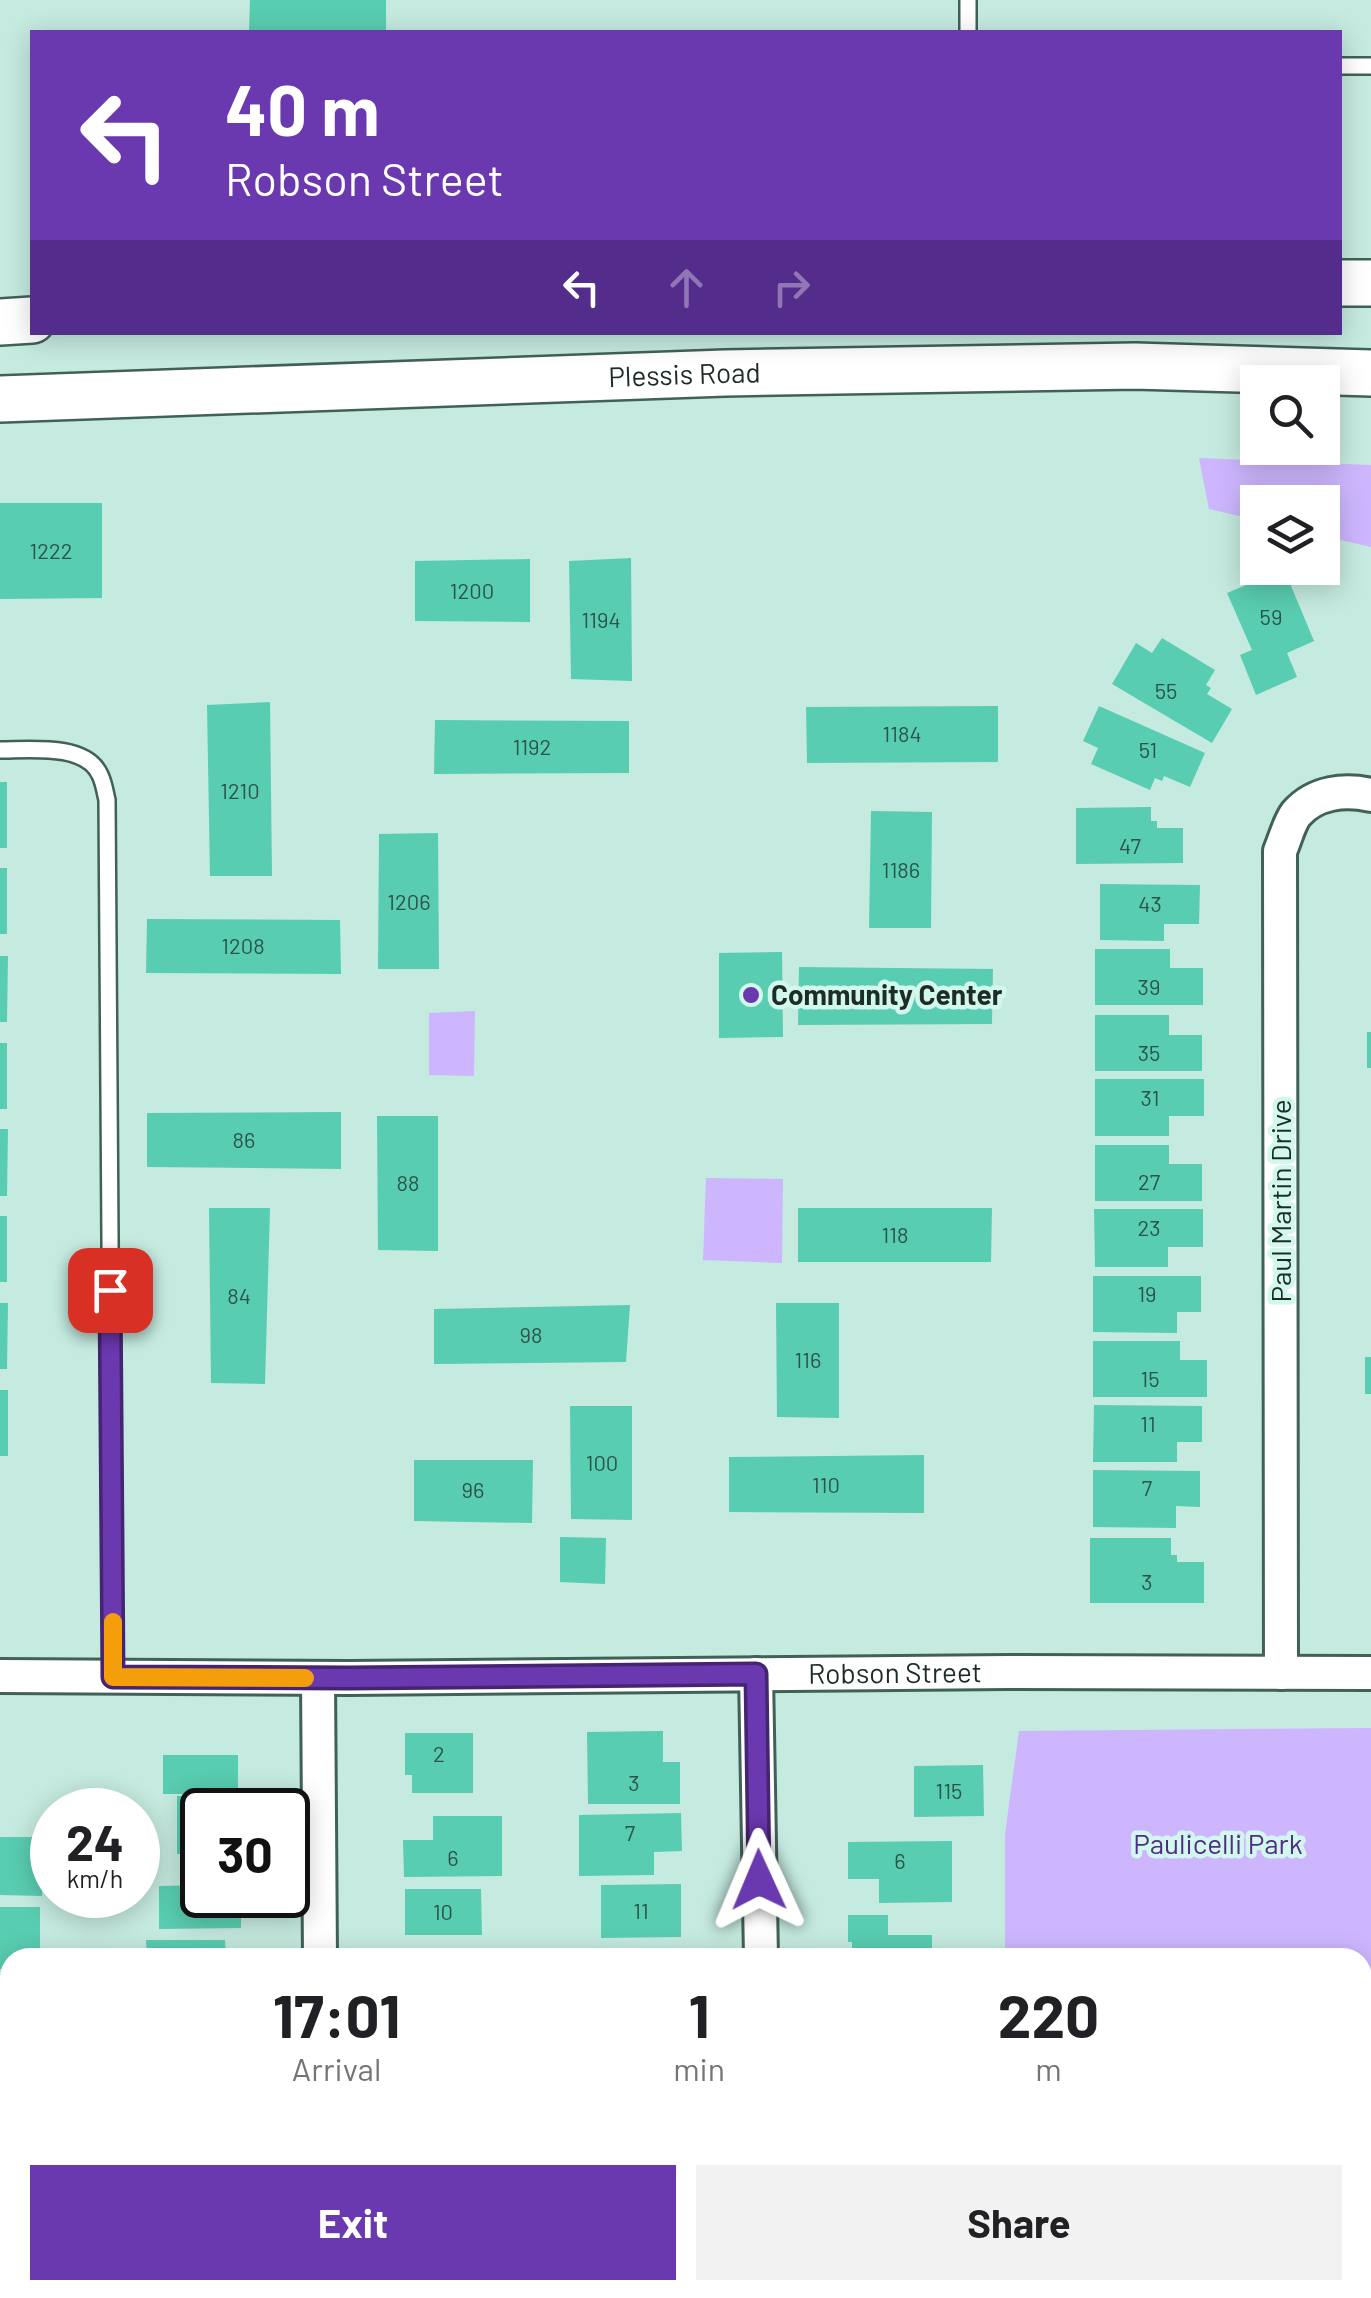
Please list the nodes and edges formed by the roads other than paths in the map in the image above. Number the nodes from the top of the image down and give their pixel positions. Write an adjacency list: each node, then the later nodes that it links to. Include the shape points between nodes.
1 (968, 0): 2 (lane)
2 (968, 30)
3 (1342, 66): 4 (lane)
4 (1371, 66)
5 (1342, 283): 6 (main road)
6 (1371, 283)
7 (30, 320): 8 (main road)
8 (0, 322)
9 (1371, 373): 10 (main road, Plessis Road, via 1134,366 803,372)
10 (0, 399)
11 (0, 750): 17 (lane, via 57,750 81,758 99,772 107,800)
12 (1371, 795): 13 (street, Paul Martin Drive, via 1319,796 1295,815 1280,851)
13 (1281, 1673): 14 (street, Robson Street); 15 (street, Robson Street)
14 (1371, 1673)
15 (756, 1674): 18 (street, Robson Street); 20 (street)
16 (0, 1676): 17 (street, Robson Street)
17 (113, 1677): 18 (street, Robson Street)
18 (318, 1678): 19 (street)
19 (320, 1948)
20 (761, 1948)

